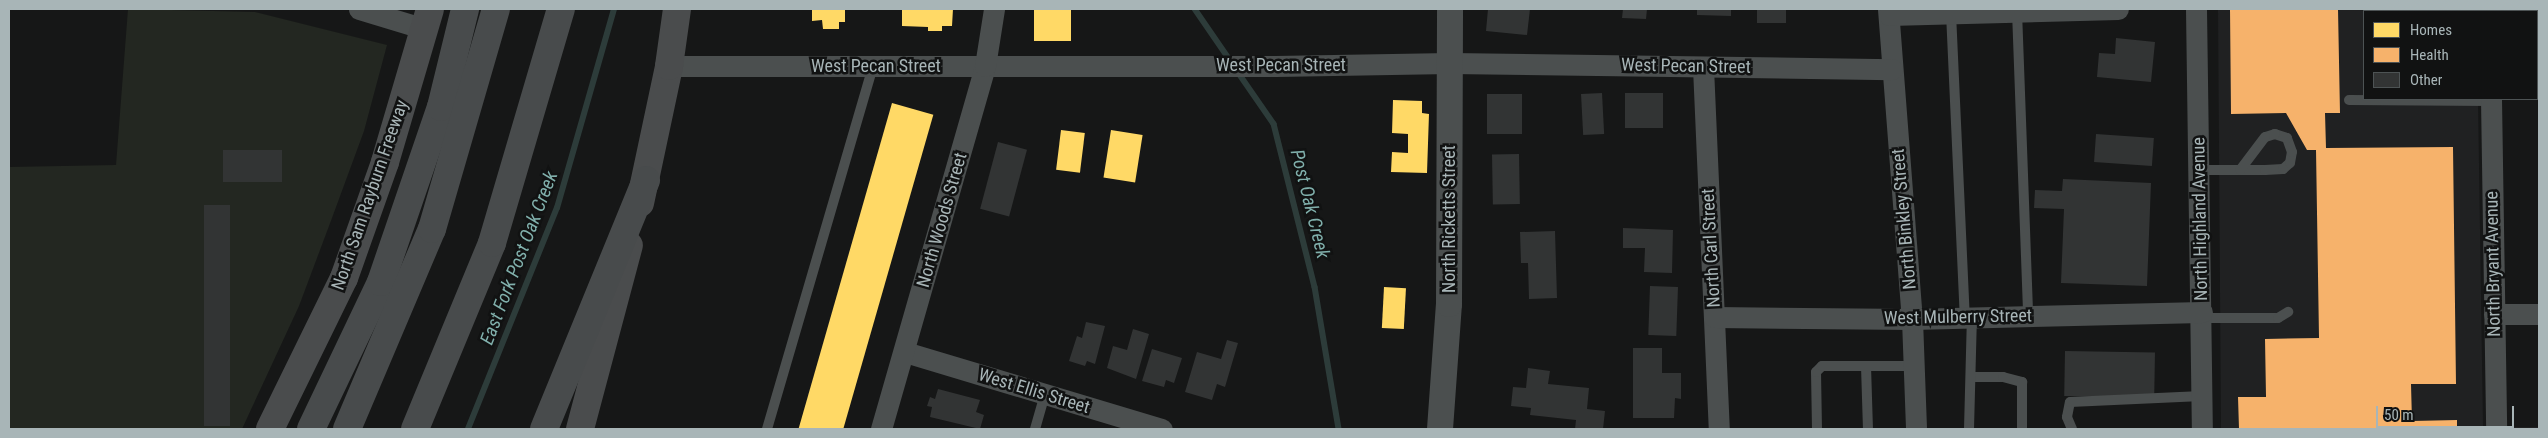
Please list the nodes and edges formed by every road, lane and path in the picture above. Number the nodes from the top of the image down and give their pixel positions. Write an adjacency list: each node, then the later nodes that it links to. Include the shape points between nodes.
1 (359, 9): 13 (street)
2 (464, 9): 40 (highway, via 441,107 381,282)
3 (496, 9): 41 (highway, via 432,229)
4 (562, 9): 42 (highway, via 492,243)
5 (677, 9): 15 (main road)
6 (994, 9): 17 (street, North Woods Street)
7 (1450, 9): 14 (street, North Ricketts Street)
8 (2118, 9): 10 (street)
9 (2196, 9): 22 (street, North Highland Avenue)
10 (2017, 11): 12 (street); 29 (lane)
11 (1889, 12): 12 (street); 19 (street, North Binkley Street)
12 (1951, 13): 31 (lane)
13 (428, 19): 39 (main road, North Sam Rayburn Freeway, via 385,162 344,278)
14 (1450, 63): 17 (street, West Pecan Street); 18 (street, West Pecan Street); 49 (street, North Ricketts Street, via 1449,304)
15 (669, 66): 16 (street, West Pecan Street); 24 (main road)
16 (873, 66): 17 (street, West Pecan Street); 45 (lane)
17 (985, 66): 33 (street, North Woods Street)
18 (1703, 67): 19 (street, West Pecan Street); 30 (street, North Carl Street)
19 (1892, 69): 32 (street, North Binkley Street)
20 (2350, 100): 21 (lane)
21 (2491, 100): 26 (street, North Bryant Avenue)
22 (2199, 170): 23 (lane); 28 (street, North Highland Avenue)
23 (2240, 170): 23 (lane, via 2283,169 2290,163 2292,152 2287,138 2275,134 2265,137)
24 (646, 180): 43 (highway, via 611,274); 44 (main road)
25 (2288, 312): 28 (lane, via 2278,318)
26 (2494, 314): 27 (street); 58 (street, North Bryant Avenue)
27 (2539, 314)
28 (2202, 315): 29 (street, West Mulberry Street); 38 (street, North Highland Avenue)
29 (2028, 316): 31 (street, West Mulberry Street)
30 (1714, 317): 32 (street, West Mulberry Street); 50 (street, North Carl Street)
31 (1968, 317): 32 (street, West Mulberry Street); 36 (lane)
32 (1912, 319): 35 (street, North Binkley Street)
33 (906, 352): 37 (street, West Ellis Street); 46 (street, North Woods Street)
34 (1866, 366): 35 (lane); 51 (lane, via 1822,366 1816,372); 52 (lane)
35 (1914, 366): 53 (street, North Binkley Street)
36 (1970, 378): 54 (lane); 55 (lane, via 2003,377 2022,382)
37 (1045, 394): 47 (lane); 48 (street, West Ellis Street)
38 (2202, 396): 56 (lane, via 2070,402 2067,417); 57 (street, North Highland Avenue)
39 (270, 429)
40 (311, 429)
41 (346, 429)
42 (415, 429)
43 (544, 429)
44 (580, 429)
45 (767, 429)
46 (881, 429)
47 (1034, 429)
48 (1162, 429)
49 (1440, 429)
50 (1718, 429)
51 (1817, 429)
52 (1868, 429)
53 (1916, 429)
54 (1969, 429)
55 (2022, 429)
56 (2072, 429)
57 (2202, 429)
58 (2496, 429)

